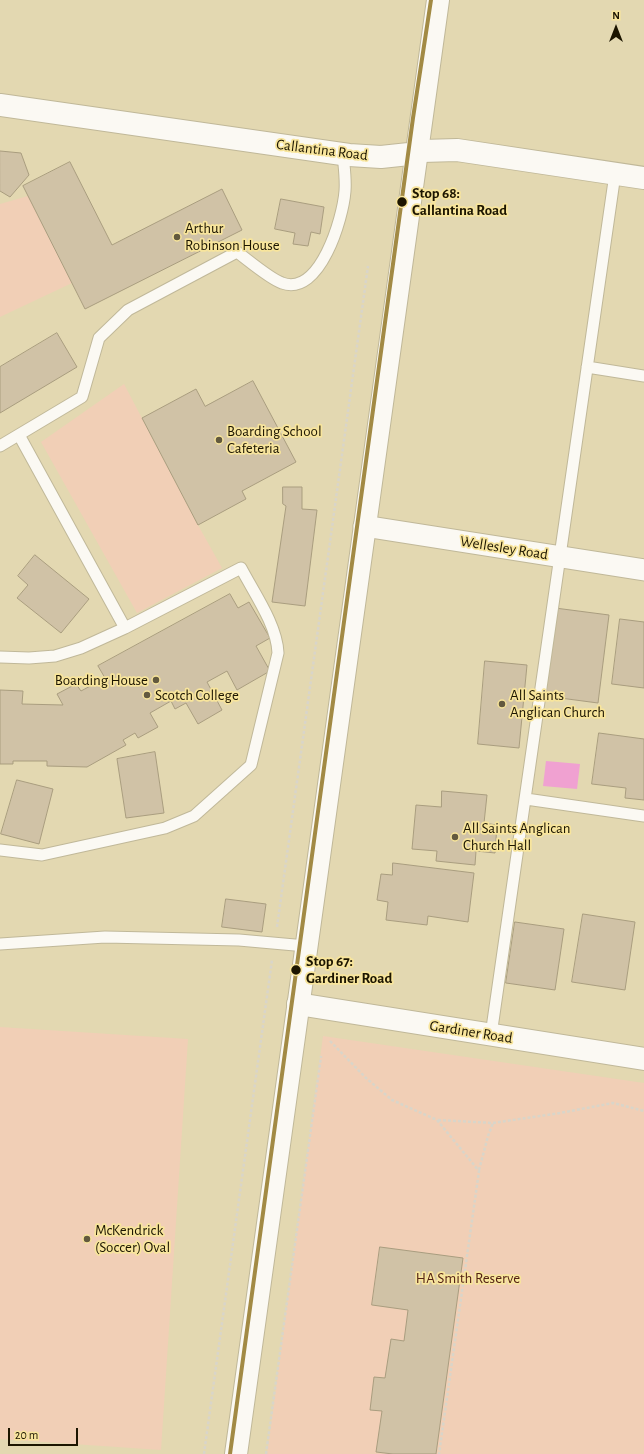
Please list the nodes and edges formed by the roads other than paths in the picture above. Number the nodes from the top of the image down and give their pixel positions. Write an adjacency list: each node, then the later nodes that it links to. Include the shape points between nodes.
1 (438, 0): 3 (main road)
2 (0, 105): 4 (main road, Callantina Road)
3 (415, 153): 4 (main road, Callantina Road, via 381,157); 5 (main road, Callantina Road, via 456,150); 11 (main road)
4 (343, 154): 9 (lane, via 345,190 340,222 324,259 306,280 297,284 281,283 237,252 128,310 99,338 82,397)
5 (615, 174): 6 (main road, Callantina Road); 7 (lane)
6 (644, 178)
7 (587, 367): 8 (lane); 12 (lane)
8 (644, 376)
9 (19, 434): 10 (lane); 14 (lane)
10 (0, 446)
11 (364, 526): 12 (street, Wellesley Road); 20 (main road)
12 (561, 557): 13 (street, Wellesley Road); 16 (lane)
13 (644, 570)
14 (126, 628): 15 (lane, via 81,648 55,656); 18 (lane, via 241,568 278,640 276,668 251,765 194,816 165,828 42,856)
15 (0, 657)
16 (526, 799): 17 (lane); 22 (lane)
17 (644, 816)
18 (0, 850)
19 (0, 944): 20 (lane, via 105,937 275,942)
20 (306, 946): 21 (main road)
21 (298, 1004): 22 (main road, Gardiner Road); 24 (main road)
22 (491, 1035): 23 (main road, Gardiner Road)
23 (644, 1059)
24 (236, 1454)

